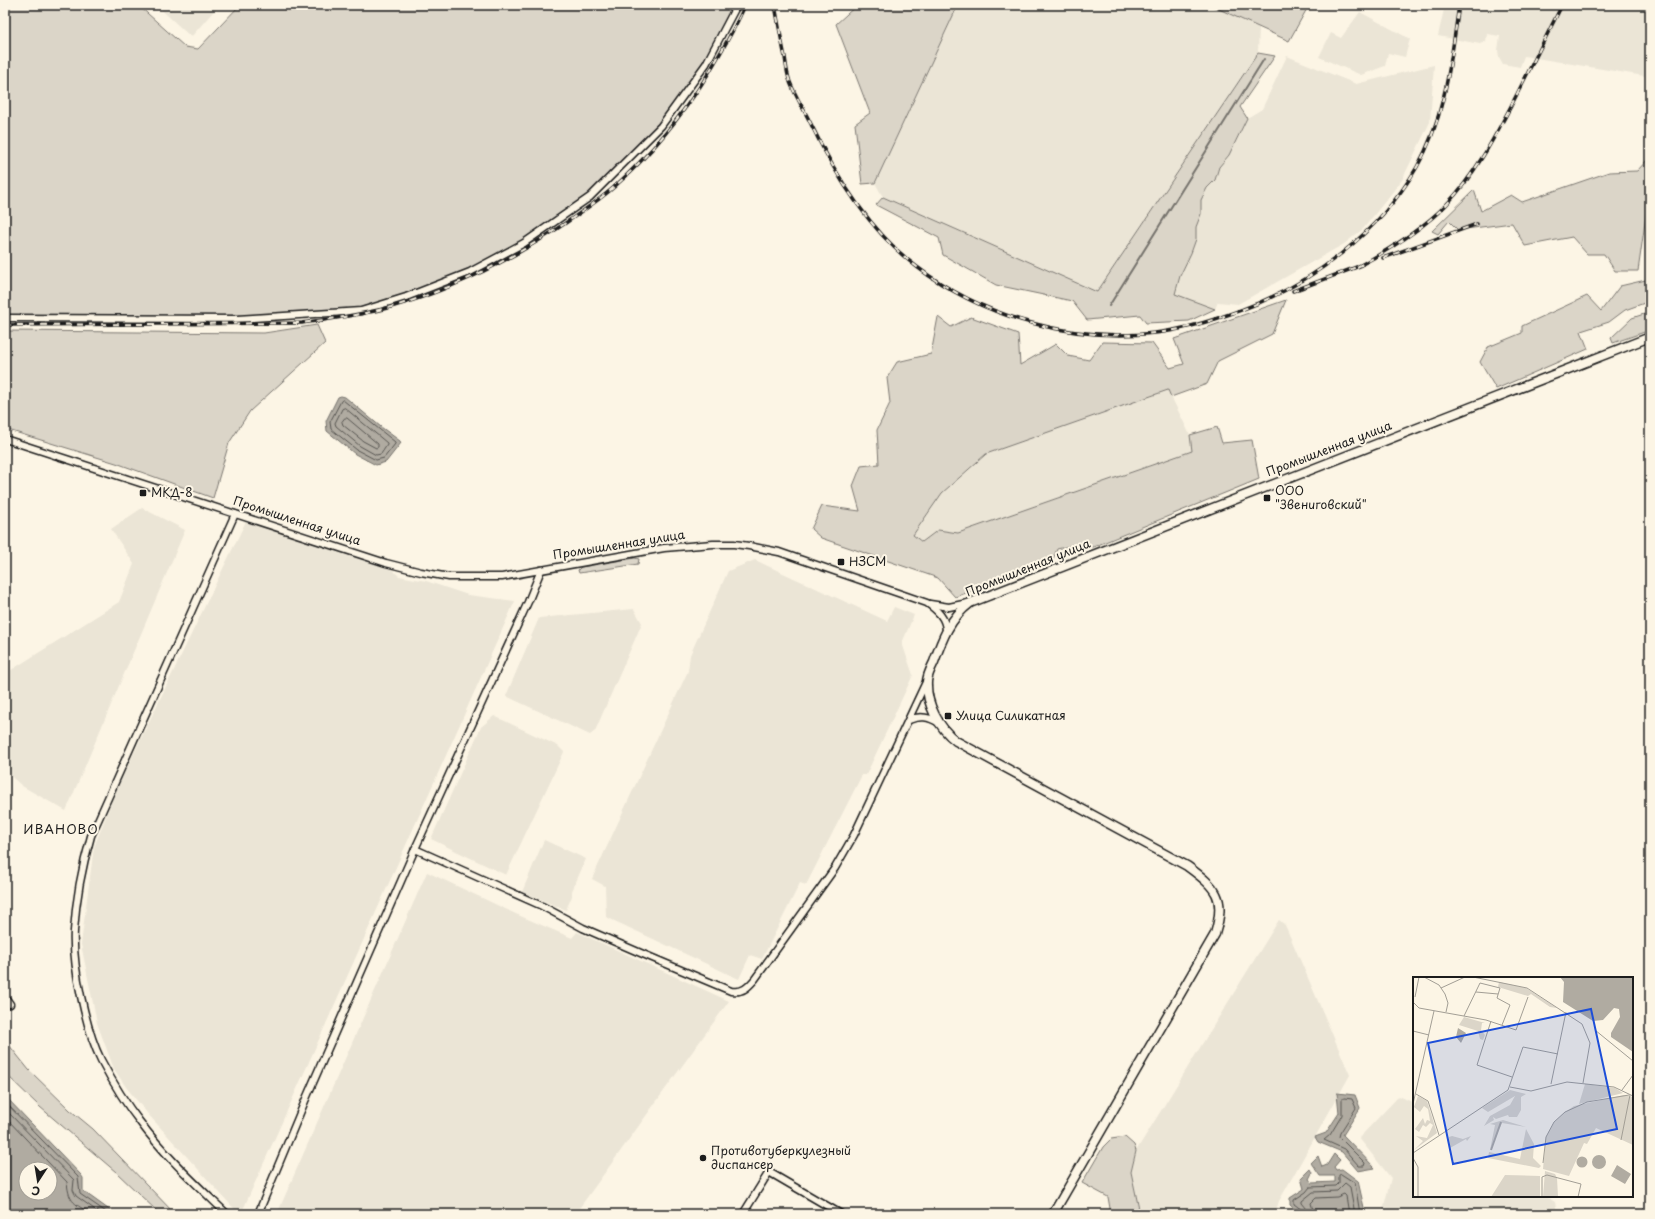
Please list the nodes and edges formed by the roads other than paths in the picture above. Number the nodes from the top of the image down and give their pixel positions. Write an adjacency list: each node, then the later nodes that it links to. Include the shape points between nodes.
1 (737, 5): 2 (street, via 706,64 661,126 590,197 524,243 470,272 362,311 237,319)
2 (5, 318)
3 (1650, 336): 8 (street, Промышленная улица)
4 (5, 439): 5 (street, Промышленная улица)
5 (235, 514): 6 (street, Промышленная улица, via 386,563 432,574 471,578); 16 (street, via 91,836 78,891 74,931 80,990 101,1059 140,1122 181,1169)
6 (541, 570): 7 (street, Промышленная улица, via 664,548 713,544 742,545 794,557); 13 (street)
7 (927, 603): 8 (street, via 948,607); 9 (street, Промышленная улица, via 943,619)
8 (970, 603): 9 (street, Промышленная улица, via 957,614)
9 (946, 631): 10 (street)
10 (926, 681): 11 (street); 12 (street, via 930,701)
11 (909, 720): 12 (street, via 921,716); 13 (street, via 854,835 835,868 755,979 739,992 731,991 643,954)
12 (940, 723): 20 (street, via 956,741 1187,866 1207,880 1216,892 1220,904 1220,918 1215,934)
13 (415, 849): 17 (street)
14 (5, 998): 15 (street)
15 (10, 1004)
16 (227, 1214)
17 (258, 1214)
18 (743, 1214): 19 (street, via 770,1172)
19 (841, 1214)
20 (1054, 1214)

